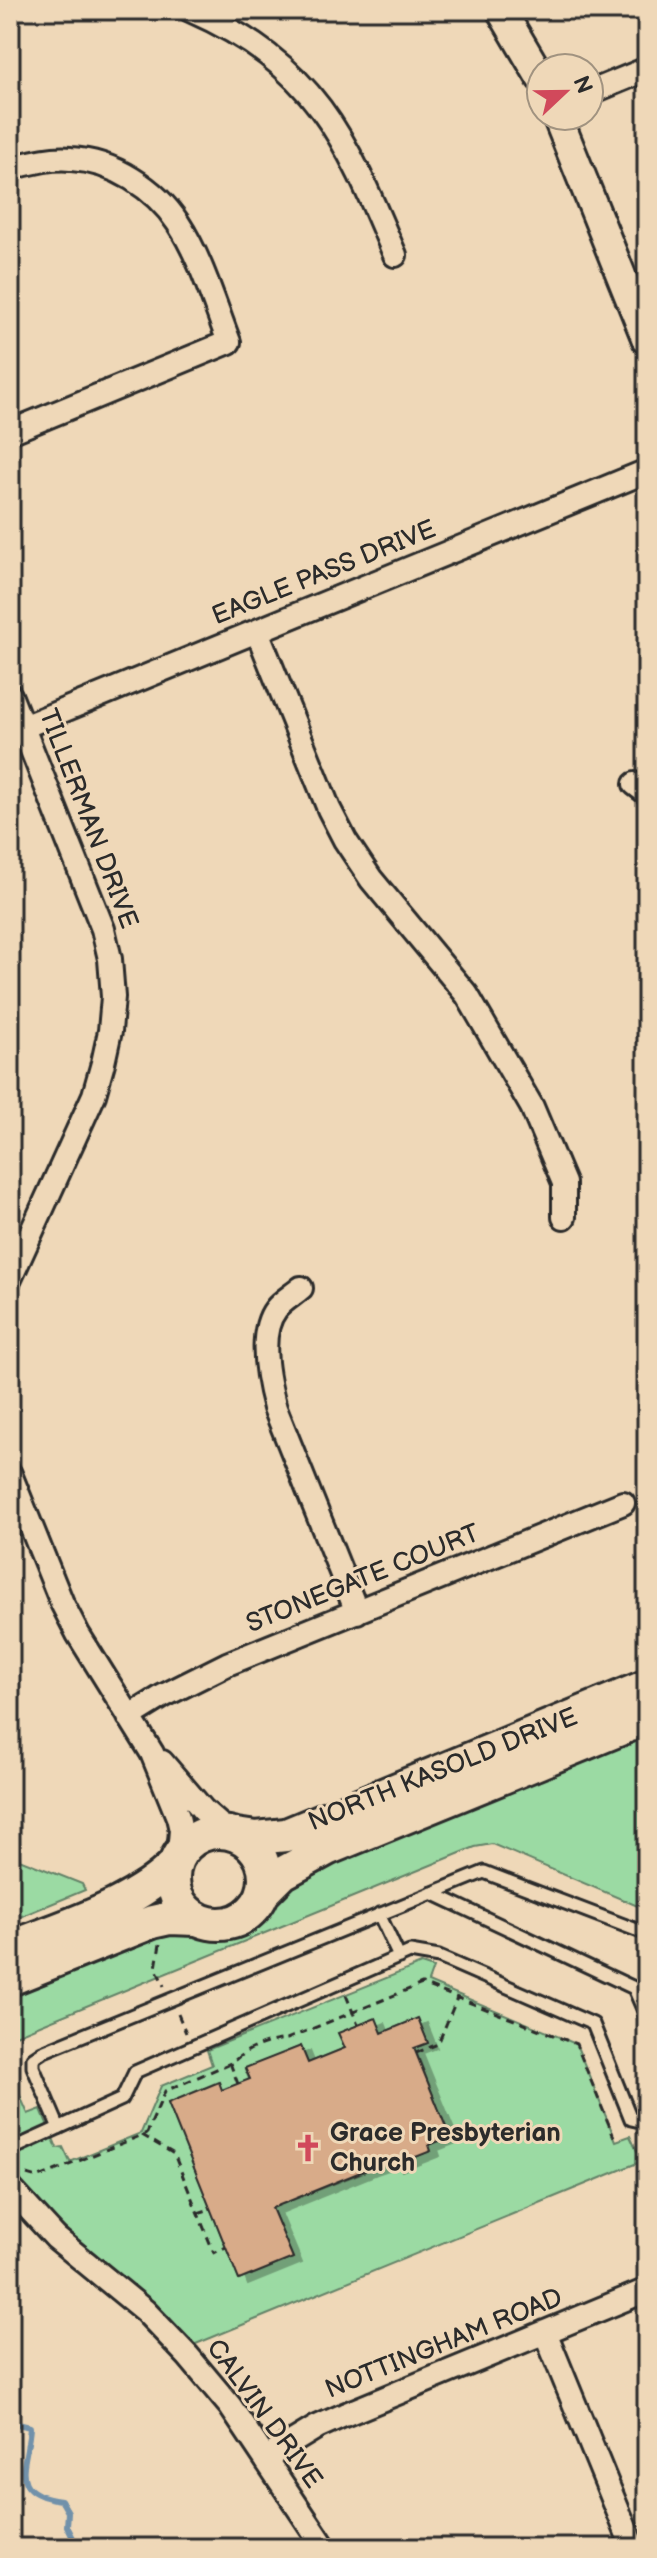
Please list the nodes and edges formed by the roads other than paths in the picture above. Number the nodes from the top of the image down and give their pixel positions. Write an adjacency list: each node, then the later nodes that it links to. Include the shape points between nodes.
1 (190, 10): 8 (street, via 246,39 309,92 358,167)
2 (501, 10): 3 (street)
3 (526, 52)
4 (647, 69): 5 (street)
5 (605, 86)
6 (563, 132): 9 (street)
7 (10, 168): 10 (street, via 73,159 108,167 138,182 178,223 229,342)
8 (395, 255)
9 (647, 340)
10 (10, 432)
11 (647, 471): 12 (street, EAGLE PASS DRIVE)
12 (257, 631): 14 (street, EAGLE PASS DRIVE); 15 (street, via 345,840 467,995 532,1107 564,1183)
13 (10, 695): 14 (street, TILLERMAN DRIVE)
14 (23, 727): 16 (street, TILLERMAN DRIVE, via 103,929 113,997 94,1095)
15 (564, 1217)
16 (10, 1279)
17 (301, 1288): 20 (street, via 275,1310 268,1327 268,1380)
18 (10, 1474): 22 (street, via 62,1603)
19 (623, 1503): 20 (street, STONEGATE COURT)
20 (357, 1612): 22 (street, STONEGATE COURT, via 216,1669)
21 (647, 1686): 25 (main road, NORTH KASOLD DRIVE, via 286,1835)
22 (129, 1717): 24 (street)
23 (647, 1718): 27 (main road, NORTH KASOLD DRIVE, via 327,1849 283,1873)
24 (152, 1753): 25 (street, via 203,1810); 26 (street, via 178,1817)
25 (233, 1834): 26 (main road, via 201,1836); 27 (main road, via 248,1842 261,1859)
26 (177, 1859): 30 (main road, via 176,1895); 32 (main road, via 154,1883 117,1904)
27 (263, 1893): 30 (main road, via 239,1920 214,1924)
28 (432, 1893): 29 (lane); 31 (lane, via 484,1872); 35 (lane, via 634,1988)
29 (379, 1914): 33 (lane); 37 (lane, via 33,2058)
30 (196, 1919): 34 (main road, via 152,1922)
31 (647, 1934)
32 (10, 1948)
33 (399, 1957): 36 (lane, via 410,1952 439,1957 593,2024 631,2119); 37 (lane, via 135,2072 122,2099)
34 (10, 1979)
35 (647, 2018)
36 (647, 2117)
37 (59, 2128): 38 (lane)
38 (10, 2150)
39 (17, 2182): 42 (street, CALVIN DRIVE, via 56,2238 134,2301 178,2345)
40 (647, 2290): 41 (street, NOTTINGHAM ROAD)
41 (545, 2332): 42 (street, NOTTINGHAM ROAD, via 317,2427); 44 (street)
42 (266, 2458): 43 (street, CALVIN DRIVE)
43 (325, 2548)
44 (636, 2548)

